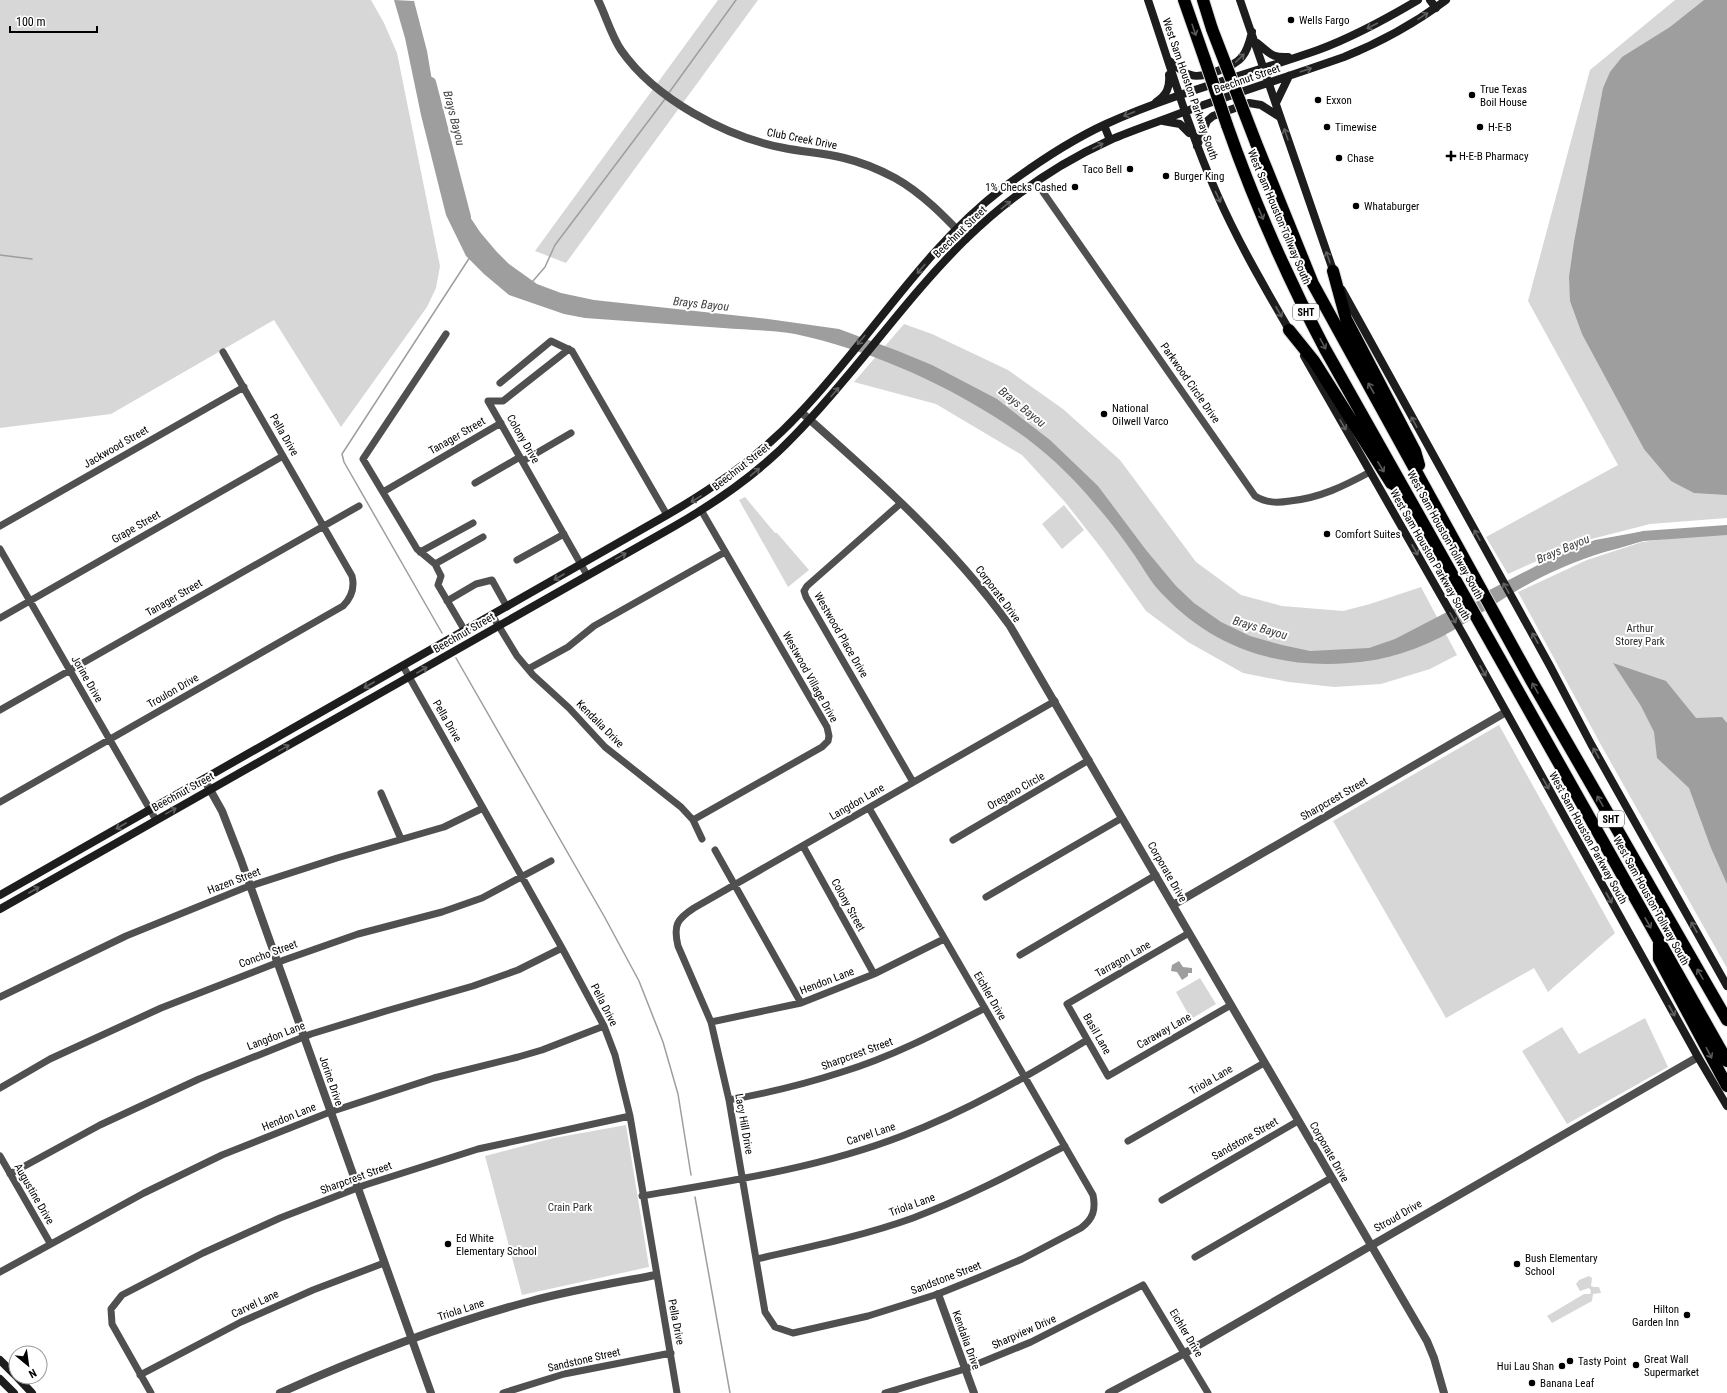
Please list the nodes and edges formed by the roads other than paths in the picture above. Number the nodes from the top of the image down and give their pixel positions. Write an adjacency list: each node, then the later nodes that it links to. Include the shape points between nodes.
1 (598, 0): 28 (street, Club Creek Drive, via 620,48 656,86 680,104 716,126 762,143 844,158 895,178 938,211)
2 (1148, 0): 13 (main road, West Sam Houston Parkway South)
3 (1184, 0): 50 (highway, West Sam Houston Tollway South / SHT, one-way to 50, bridge, via 1257,204 1296,292)
4 (1203, 0): 49 (highway, West Sam Houston Tollway South / SHT, one-way to 4, bridge, via 1313,284 1256,143)
5 (1240, 0): 10 (main road)
6 (1418, 0): 12 (main road, Beechnut Street, one-way to 12, via 1359,33)
7 (1430, 0): 9 (main road)
8 (1446, 0): 9 (main road, Beechnut Street)
9 (1436, 8): 15 (main road, Beechnut Street, one-way to 9, via 1373,45 1406,28)
10 (1252, 32): 11 (main road); 13 (main road, one-way to 10, via 1193,76 1213,72 1231,66 1243,56)
11 (1256, 42): 12 (main road, via 1274,57); 14 (main road)
12 (1295, 57): 14 (main road, Beechnut Street)
13 (1168, 60): 17 (main road, West Sam Houston Parkway South); 19 (main road, via 1170,84 1165,95)
14 (1264, 68): 16 (main road); 17 (main road, Beechnut Street)
15 (1289, 76): 16 (main road, Beechnut Street); 18 (main road)
16 (1269, 83): 18 (main road); 20 (main road, Beechnut Street)
17 (1179, 96): 19 (main road, Beechnut Street); 20 (main road, West Sam Houston Parkway South)
18 (1276, 103): 21 (main road)
19 (1152, 106): 23 (main road, Beechnut Street, one-way to 23)
20 (1184, 112): 22 (main road, Beechnut Street); 25 (main road, West Sam Houston Parkway South)
21 (1280, 117): 25 (main road, via 1261,105 1249,103 1213,116 1207,121); 30 (main road, one-way to 21)
22 (1161, 120): 24 (main road, Beechnut Street); 25 (main road, via 1180,124)
23 (1104, 125): 24 (main road); 26 (main road, Beechnut Street, via 1062,147)
24 (1110, 140): 27 (main road, Beechnut Street, one-way to 24)
25 (1196, 144): 33 (main road, West Sam Houston Parkway South, one-way to 33, via 1217,196)
26 (1028, 170): 27 (main road); 28 (main road, Beechnut Street, via 1000,190)
27 (1036, 182): 29 (main road, Beechnut Street, one-way to 27); 45 (street, Parkwood Circle Drive, via 1255,496 1266,502 1276,503 1307,500 1329,493)
28 (957, 230): 29 (street, Club Creek Drive); 31 (main road, Beechnut Street, one-way to 31)
29 (966, 239): 32 (main road, Beechnut Street)
30 (1333, 271): 49 (highway, via 1346,319 1415,451); 124 (main road, one-way to 30, via 1355,316)
31 (900, 293): 32 (main road); 39 (main road, Beechnut Street, one-way to 39)
32 (910, 302): 40 (main road, Beechnut Street, one-way to 32)
33 (1289, 330): 45 (main road, West Sam Houston Parkway South, one-way to 45); 50 (highway, one-way to 50, via 1314,362 1390,482)
34 (446, 334): 51 (street, via 363,460)
35 (569, 349): 37 (street, via 551,341); 41 (street, Colony Drive, via 503,401 488,401); 55 (street)
36 (223, 352): 38 (street, Pella Drive)
37 (500, 383)
38 (244, 387): 43 (street, Pella Drive); 58 (street, Jackwood Street)
39 (801, 412): 40 (street, Corporate Drive); 46 (main road, Beechnut Street)
40 (810, 419): 48 (main road, Beechnut Street, one-way to 40); 52 (street, Corporate Drive)
41 (501, 423): 44 (street, Colony Drive); 51 (street, Tanager Street)
42 (571, 433): 44 (street)
43 (283, 456): 59 (street, Pella Drive); 71 (street, Grape Street)
44 (522, 459): 47 (street); 60 (street, Colony Drive)
45 (1370, 472): 84 (main road, West Sam Houston Parkway South, one-way to 84)
46 (734, 473): 48 (main road); 55 (main road, Beechnut Street, one-way to 55)
47 (475, 483)
48 (742, 483): 54 (main road, Beechnut Street)
49 (1424, 484): 126 (highway, West Sam Houston Tollway South / SHT, one-way to 49, via 1474,579)
50 (1405, 490): 119 (highway, West Sam Houston Tollway South / SHT, one-way to 119)
51 (383, 492): 64 (street)
52 (901, 503): 82 (street, Corporate Drive, via 948,549 986,594 1019,641); 90 (street, Westwood Place Drive, via 804,591)
53 (359, 506): 59 (street, Tanager Street)
54 (701, 510): 61 (main road, Beechnut Street); 65 (street, Westwood Village Drive)
55 (667, 515): 56 (main road, Beechnut Street)
56 (654, 523): 61 (main road); 68 (main road, Beechnut Street)
57 (473, 524): 64 (street)
58 (0, 526)
59 (323, 526): 70 (street, Pella Drive, via 352,576); 80 (street, Tanager Street)
60 (564, 534): 66 (street); 68 (street, Colony Drive)
61 (660, 534): 69 (main road, Beechnut Street, one-way to 61)
62 (483, 537): 67 (street)
63 (0, 549): 71 (street, Jorine Drive)
64 (420, 552): 67 (street)
65 (725, 552): 79 (street, via 594,626 568,647); 99 (street, Westwood Village Drive, via 827,727 829,736 822,747)
66 (517, 560)
67 (435, 564): 72 (street, via 441,576 438,585)
68 (582, 564): 69 (street, Colony Drive); 73 (main road, Beechnut Street, one-way to 73)
69 (588, 575): 76 (main road, Beechnut Street)
70 (352, 594): 87 (street, Troulon Drive, via 344,606)
71 (30, 601): 75 (street, Grape Street); 80 (street, Jorine Drive)
72 (447, 601): 73 (street, via 476,584 492,580); 77 (street)
73 (507, 607): 74 (main road, Beechnut Street)
74 (492, 615): 76 (street, Kendalia Drive); 77 (main road, Beechnut Street)
75 (0, 618)
76 (498, 626): 79 (street, Kendalia Drive); 81 (main road, Beechnut Street, one-way to 76)
77 (465, 631): 78 (main road, Beechnut Street)
78 (403, 666): 81 (street, Pella Drive); 85 (main road, Beechnut Street, one-way to 85)
79 (528, 669): 99 (street, Kendalia Drive, via 605,747 681,807)
80 (70, 670): 83 (street, Tanager Street); 87 (street, Jorine Drive)
81 (409, 677): 86 (main road, Beechnut Street); 94 (street, Pella Drive)
82 (1055, 701): 88 (street, Corporate Drive); 90 (street, Langdon Lane)
83 (0, 710)
84 (1506, 712): 114 (street, Sharpcrest Street); 137 (main road, West Sam Houston Parkway South, one-way to 137)
85 (304, 722): 86 (main road); 89 (main road, Beechnut Street)
86 (310, 733): 91 (main road, Beechnut Street, one-way to 86)
87 (109, 740): 93 (street, Troulon Drive); 96 (street, Jorine Drive)
88 (1089, 760): 97 (street, Corporate Drive); 102 (street, Oregano Circle)
89 (204, 779): 91 (street, Jorine Drive); 96 (main road, Beechnut Street)
90 (913, 782): 95 (street, Langdon Lane)
91 (210, 790): 98 (main road, Beechnut Street, one-way to 91); 111 (street, Jorine Drive, via 230,830)
92 (381, 792): 100 (street)
93 (0, 802)
94 (483, 808): 100 (street, Hazen Street, via 444,827); 108 (street, Pella Drive)
95 (869, 808): 103 (street, Langdon Lane); 118 (street, Eichler Drive)
96 (150, 810): 98 (street, Jorine Drive); 106 (main road, Beechnut Street, one-way to 106)
97 (1122, 818): 107 (street, Corporate Drive); 113 (street)
98 (156, 820): 109 (main road, Beechnut Street)
99 (693, 820): 101 (street, Kendalia Drive)
100 (401, 839): 111 (street, Hazen Street)
101 (702, 839)
102 (954, 840)
103 (803, 846): 110 (street, Langdon Lane); 123 (street, Colony Street)
104 (715, 850): 110 (street)
105 (552, 861): 108 (street, Concho Street)
106 (42, 871): 109 (main road); 112 (main road, Beechnut Street)
107 (1156, 876): 114 (street, Corporate Drive); 121 (street)
108 (522, 878): 120 (street, Pella Drive); 122 (street, Concho Street, via 482,898 442,912 358,934)
109 (48, 882): 115 (main road, Beechnut Street, one-way to 109)
110 (735, 885): 116 (street, Langdon Lane, via 686,913 680,918); 127 (street)
111 (250, 886): 122 (street, Jorine Drive); 125 (street, Hazen Street, via 126,936)
112 (0, 895)
113 (986, 897)
114 (1173, 905): 117 (street, Corporate Drive)
115 (0, 909)
116 (675, 929): 133 (street, Lacy Hill Drive, via 678,946)
117 (1190, 933): 128 (street, Tarragon Lane); 129 (street, Corporate Drive)
118 (944, 939): 123 (street, Hendon Lane); 130 (street, Eichler Drive)
119 (1659, 943): 138 (highway, West Sam Houston Tollway South / SHT); 142 (highway, one-way to 142, via 1659,959)
120 (562, 948): 134 (street, Pella Drive); 135 (street, Langdon Lane, via 518,970 473,986)
121 (1020, 955)
122 (277, 962): 135 (street, Jorine Drive); 143 (street, Concho Street, via 161,1008 50,1059)
123 (874, 974): 127 (street, Hendon Lane)
124 (1727, 986)
125 (0, 997)
126 (1714, 999): 131 (highway); 132 (highway, West Sam Houston Tollway South / SHT)
127 (802, 1002): 133 (street, Hendon Lane)
128 (1067, 1004): 136 (street, Basil Lane)
129 (1231, 1005): 139 (street, Corporate Drive); 140 (street, Caraway Lane)
130 (985, 1008): 141 (street, Eichler Drive); 144 (street, Sharpcrest Street, via 916,1044 844,1072 779,1090)
131 (1727, 1015)
132 (1727, 1020)
133 (711, 1022): 144 (street, Lacy Hill Drive)
134 (604, 1026): 146 (street, Hendon Lane, via 542,1050 434,1078); 147 (street, Pella Drive, via 615,1055)
135 (304, 1037): 146 (street, Jorine Drive); 152 (street, Langdon Lane, via 199,1079 100,1125)
136 (1087, 1040): 140 (street, Basil Lane); 141 (street, Carvel Lane)
137 (1698, 1057): 145 (main road, West Sam Houston Parkway South); 160 (street, Stroud Drive)
138 (1727, 1061)
139 (1264, 1062): 148 (street, Corporate Drive); 149 (street, Triola Lane)
140 (1108, 1076)
141 (1025, 1077): 150 (street, Eichler Drive); 154 (street, Carvel Lane, via 956,1113 902,1136 824,1162)
142 (1727, 1086)
143 (0, 1088)
144 (729, 1100): 154 (street, Lacy Hill Drive)
145 (1727, 1106)
146 (330, 1112): 155 (street, Jorine Drive); 159 (street, Hendon Lane, via 222,1155)
147 (630, 1116): 155 (street, Sharpcrest Street, via 478,1149); 157 (street, Pella Drive)
148 (1298, 1121): 153 (street, Corporate Drive); 158 (street, Sandstone Street)
149 (1128, 1141)
150 (1065, 1146): 156 (street, Eichler Drive); 162 (street, Triola Lane, via 988,1186 912,1218 844,1239)
151 (0, 1156): 152 (street, Augustine Drive)
152 (10, 1174): 159 (street, Augustine Drive)
153 (1331, 1178): 160 (street, Corporate Drive); 161 (street)
154 (743, 1179): 157 (street, Carvel Lane); 162 (street, Lacy Hill Drive)
155 (358, 1187): 163 (street, Jorine Drive); 175 (street, Sharpcrest Street, via 280,1218 203,1253 122,1295 111,1309 112,1324)
156 (1093, 1195): 167 (street, Sandstone Street, via 1094,1213 1080,1228 1009,1265)
157 (642, 1196): 165 (street, Pella Drive)
158 (1162, 1200)
159 (50, 1243): 164 (street, Hendon Lane)
160 (1371, 1245): 171 (street, Stroud Drive); 189 (street, Corporate Drive, via 1427,1341)
161 (1195, 1257)
162 (757, 1259): 168 (street, Lacy Hill Drive, via 765,1312)
163 (384, 1263): 169 (street, Jorine Drive); 175 (street, Carvel Lane, via 241,1322)
164 (0, 1272)
165 (656, 1275): 169 (street, Triola Lane, via 530,1301); 170 (street, Pella Drive)
166 (1143, 1285): 171 (street, Eichler Drive); 174 (street, Sharpview Drive, via 1032,1342)
167 (938, 1294): 168 (street, Sandstone Street, via 868,1316 793,1333); 174 (street, Kendalia Drive)
168 (775, 1327)
169 (410, 1338): 181 (street, Triola Lane); 182 (street, Jorine Drive)
170 (671, 1353): 183 (street, Sandstone Street, via 564,1374); 184 (street, Pella Drive)
171 (1185, 1353): 187 (street, Stroud Drive); 188 (street, Eichler Drive)
172 (0, 1360): 173 (main road)
173 (8, 1368)
174 (965, 1368): 185 (street, Sharpview Drive); 186 (street, Kendalia Drive)
175 (140, 1376): 180 (street)
176 (0, 1379): 178 (main road)
177 (24, 1385): 179 (main road)
178 (14, 1393)
179 (32, 1393)
180 (151, 1393)
181 (280, 1393)
182 (431, 1393)
183 (503, 1393)
184 (677, 1393)
185 (885, 1393)
186 (974, 1393)
187 (1108, 1393)
188 (1208, 1393)
189 (1444, 1393)

